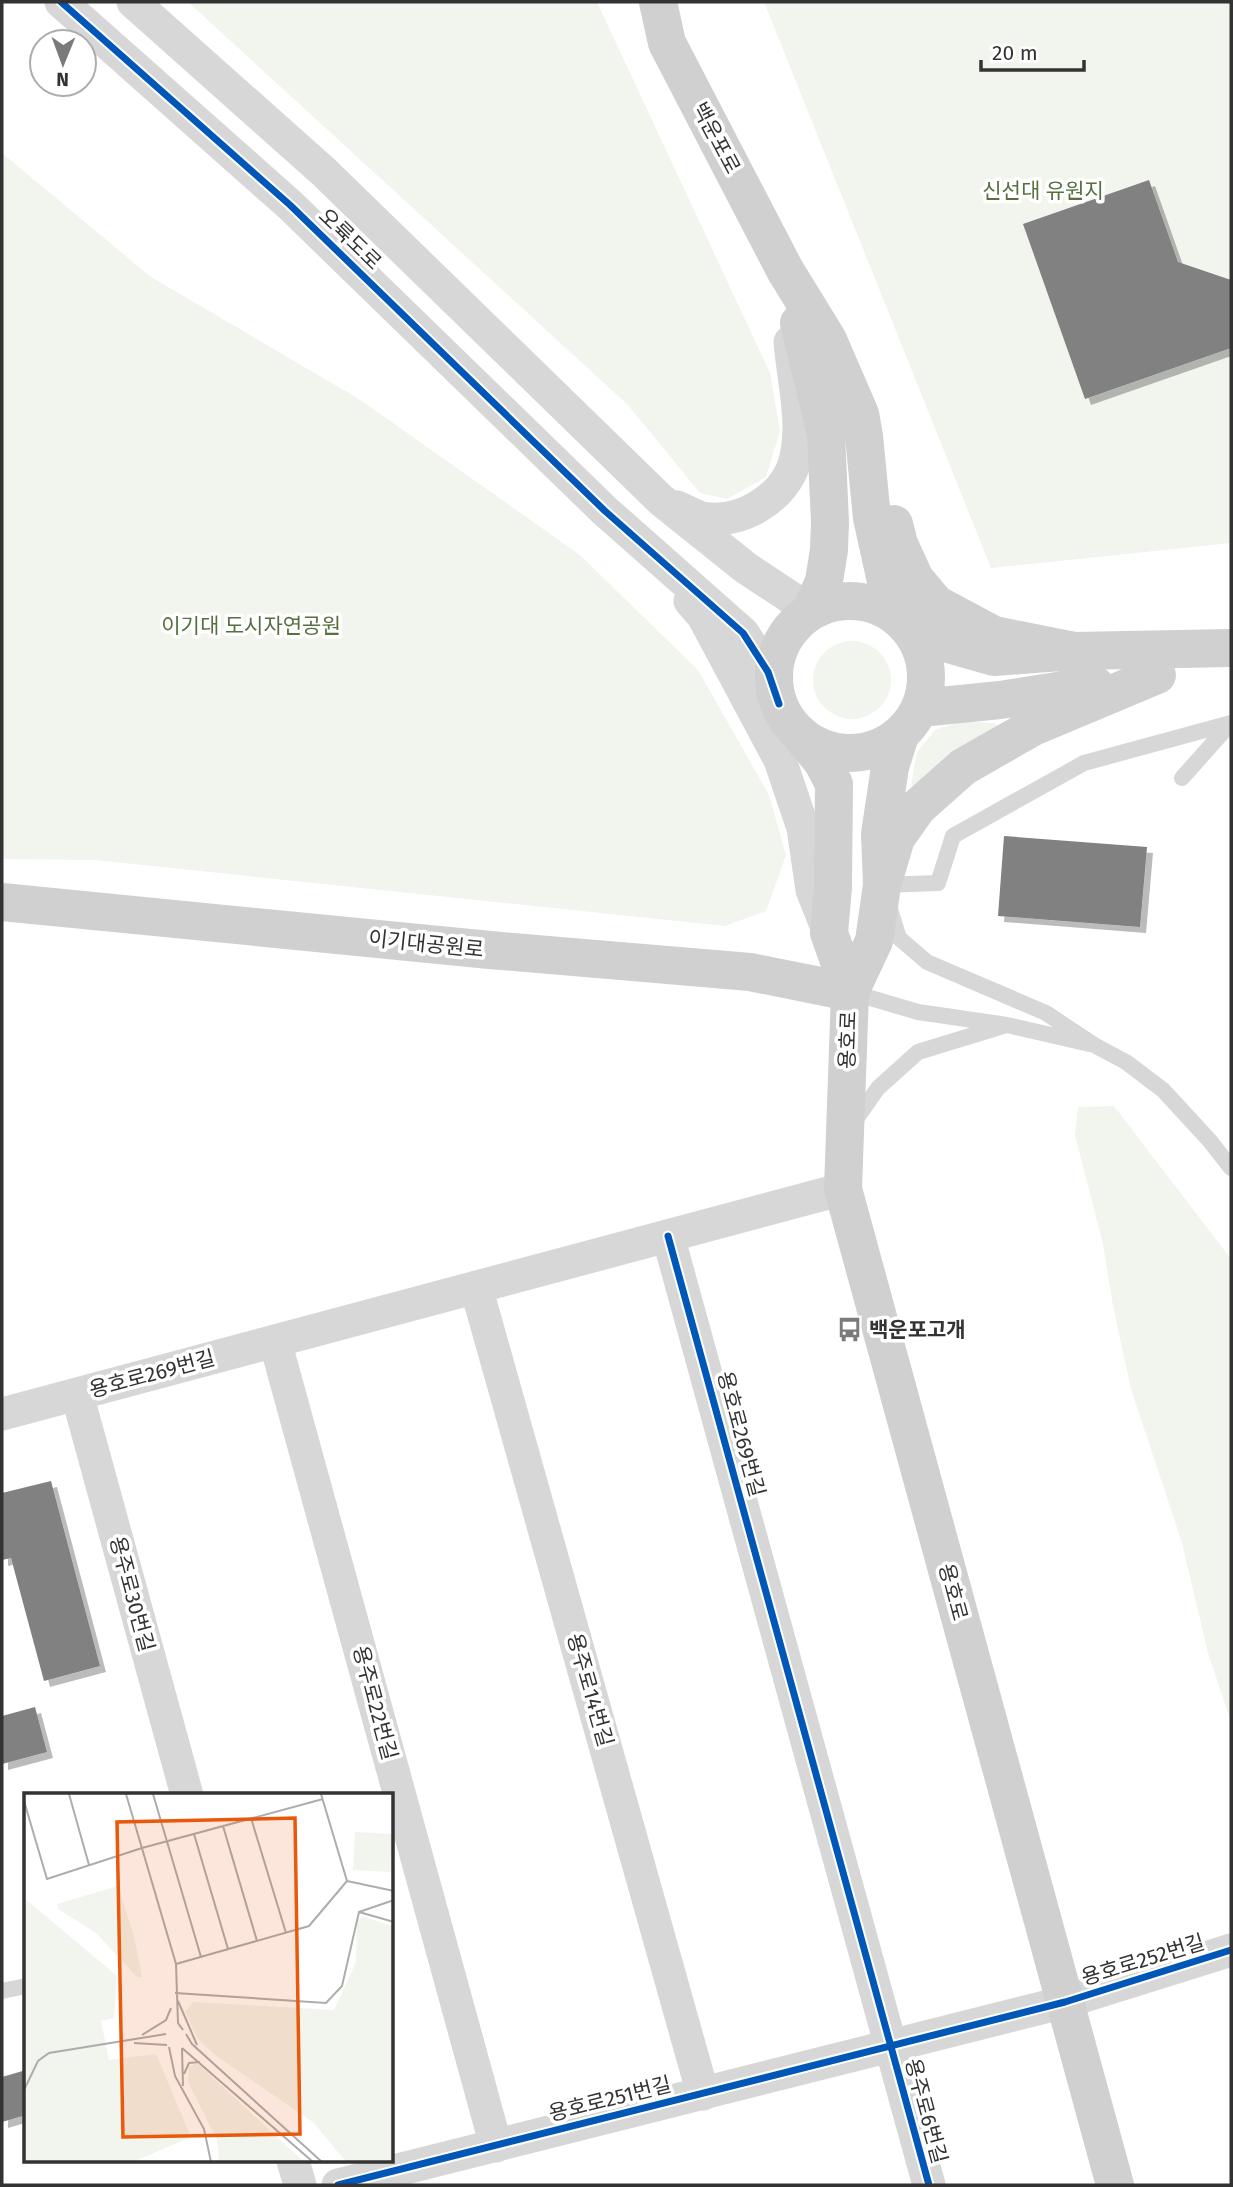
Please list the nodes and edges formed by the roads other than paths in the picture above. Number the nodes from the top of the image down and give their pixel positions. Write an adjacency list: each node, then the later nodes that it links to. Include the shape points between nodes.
1 (61, 2): 7 (street, 오륙도로, via 290,205)
2 (133, 2): 6 (street, 오륙도로, via 324,172)
3 (658, 2): 4 (main road, 백운포로, via 667,43)
4 (785, 270): 5 (main road, via 828,340 860,414); 6 (street, via 798,424 795,462 780,488 761,506 737,517 702,518); 8 (main road, via 826,434 829,550 824,581)
5 (864, 436): 9 (main road, via 872,518 889,595); 11 (main road, via 899,544 915,579 936,604 994,635)
6 (649, 489): 8 (street, via 746,568)
7 (638, 540): 14 (street, via 743,633 768,672); 20 (street, via 704,616 780,760 803,828 812,890)
8 (811, 611): 9 (main road, via 833,602 857,601 881,607); 14 (main road, via 794,625 775,662)
9 (907, 627): 11 (main road, via 994,657); 15 (main road, via 924,657 926,683)
10 (1231, 648): 11 (main road)
11 (1074, 652)
12 (1231, 661): 13 (main road)
13 (1157, 675): 15 (main road, via 1000,700); 18 (main road, via 1033,727 963,767 918,807 896,838)
14 (779, 704): 16 (main road)
15 (910, 721): 16 (main road, via 877,748 852,753 825,749); 18 (main road, via 890,766 880,834)
16 (802, 737): 20 (main road, via 834,784)
17 (1182, 778): 18 (lane, via 1231,723 1084,763 953,836 937,883)
18 (882, 885): 21 (main road, via 874,941); 23 (lane, via 899,938 927,962 1046,1013)
19 (2, 902): 21 (main road, 이기대공원로, via 750,972)
20 (829, 933): 21 (main road)
21 (850, 992): 22 (lane, via 918,1012); 24 (main road, 용호로)
22 (1007, 1025): 23 (lane); 24 (lane, via 918,1052 878,1088)
23 (1094, 1045): 25 (lane, via 1163,1090)
24 (845, 1135): 26 (main road, 용호로)
25 (1231, 1168)
26 (843, 1189): 27 (street, 용호로269번길); 36 (main road, 용호로)
27 (668, 1236): 28 (street, 용호로269번길); 37 (street, 용호로269번길)
28 (476, 1287): 29 (street, 용호로269번길); 38 (street, 용주로14번길)
29 (275, 1341): 30 (street, 용호로269번길); 39 (street, 용주로22번길)
30 (77, 1394): 31 (street, 용호로269번길); 32 (street, 용주로30번길)
31 (2, 1414)
32 (186, 1793)
33 (1231, 1950): 36 (street, 용호로252번길)
34 (24, 1986): 35 (lane)
35 (2, 1991)
36 (1065, 2002): 37 (street, 용호로251번길); 45 (main road, 용호로)
37 (891, 2046): 38 (street, 용호로251번길); 44 (street, 용주로6번길)
38 (703, 2094): 39 (street, 용호로251번길)
39 (496, 2146): 41 (street, 용호로251번길)
40 (293, 2162): 42 (street)
41 (398, 2178): 43 (street, 용호로251번길)
42 (300, 2185)
43 (338, 2185)
44 (929, 2185)
45 (1115, 2185)

